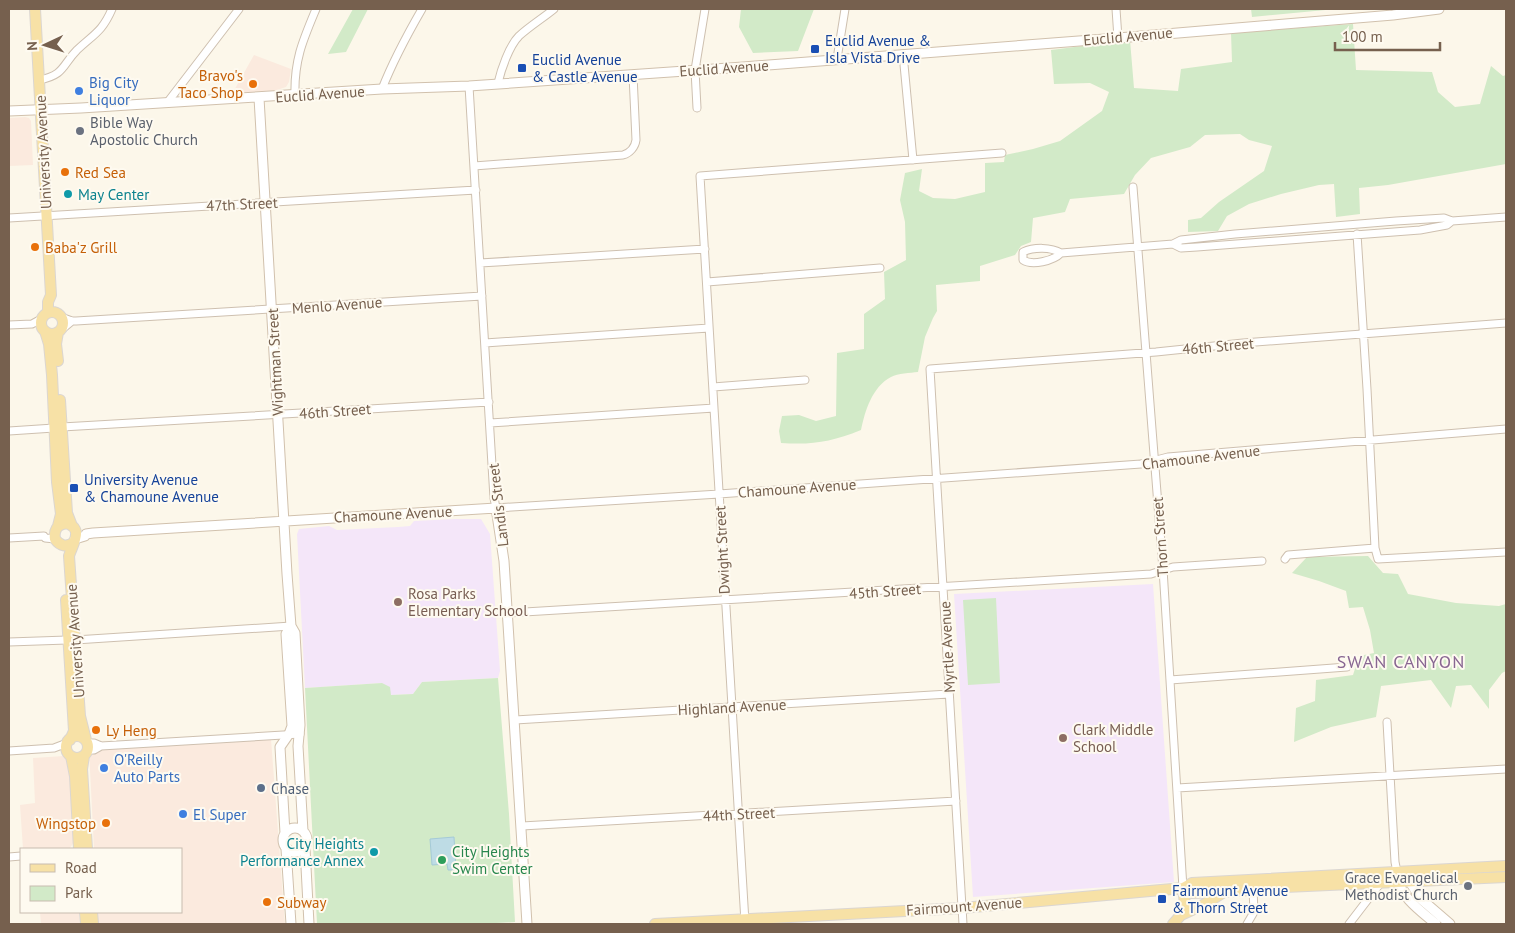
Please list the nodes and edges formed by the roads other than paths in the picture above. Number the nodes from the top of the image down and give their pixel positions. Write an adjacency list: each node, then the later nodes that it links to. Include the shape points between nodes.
1 (35, 9): 16 (main road, University Avenue)
2 (112, 9): 16 (street, via 98,33 62,70)
3 (239, 9): 22 (street)
4 (316, 9): 20 (street, via 299,51)
5 (422, 9): 19 (street)
6 (554, 9): 17 (street, via 519,36)
7 (705, 9): 14 (street)
8 (845, 9): 13 (street)
9 (1116, 9): 11 (street)
10 (1439, 9): 11 (main road, Euclid Avenue)
11 (1118, 38): 12 (main road, Euclid Avenue)
12 (904, 54): 13 (main road, Euclid Avenue); 27 (street)
13 (836, 59): 14 (main road, Euclid Avenue)
14 (695, 70): 15 (main road, Euclid Avenue); 23 (street)
15 (633, 75): 17 (main road, Euclid Avenue); 28 (street, via 636,140 628,153)
16 (39, 80): 24 (main road, University Avenue)
17 (498, 83): 18 (main road, Euclid Avenue)
18 (469, 86): 19 (main road, Euclid Avenue); 28 (street, Landis Street)
19 (382, 89): 20 (main road, Euclid Avenue)
20 (295, 95): 21 (main road, Euclid Avenue)
21 (259, 98): 22 (main road, Euclid Avenue); 31 (main road, Wightman Street)
22 (167, 103): 24 (main road, Euclid Avenue)
23 (698, 108)
24 (41, 110): 25 (main road, Euclid Avenue); 32 (main road, University Avenue)
25 (9, 111)
26 (1002, 152): 27 (street)
27 (913, 160): 39 (street, Dwight Street, via 700,176)
28 (474, 166): 30 (street, Landis Street)
29 (1133, 187): 38 (street, Thorn Street)
30 (476, 190): 31 (street, 47th Street); 41 (street, Landis Street)
31 (265, 203): 32 (street, 47th Street); 45 (main road, Wightman Street)
32 (47, 216): 34 (street, 47th Street); 46 (main road, University Avenue, via 51,295 56,299)
33 (1506, 217): 35 (street)
34 (9, 218)
35 (1452, 220): 36 (street, via 1440,227); 37 (street, via 1406,220 1235,234 1181,240)
36 (1357, 234): 37 (street, via 1181,248); 52 (street)
37 (1173, 244): 38 (street)
38 (1138, 247): 40 (street); 54 (street, Thorn Street)
39 (704, 249): 41 (street); 43 (street, Dwight Street)
40 (1061, 254): 40 (street, via 1056,250 1043,249 1026,250 1022,256 1026,262 1042,261)
41 (480, 263): 44 (street, Landis Street)
42 (880, 268): 43 (street)
43 (707, 282): 50 (street, Dwight Street)
44 (482, 296): 45 (street, Menlo Avenue); 53 (street, Landis Street)
45 (271, 309): 47 (street, Menlo Avenue); 60 (main road, Wightman Street)
46 (50, 320): 47 (street, Menlo Avenue); 49 (street, Menlo Avenue); 51 (main road, University Avenue, via 63,323); 51 (main road, via 52,334); 62 (main road, University Avenue, via 49,344)
47 (72, 321): 51 (street)
48 (1506, 323): 52 (street, 46th Street)
49 (9, 325)
50 (709, 328): 53 (street); 57 (street, Dwight Street)
51 (60, 331): 62 (main road, University Avenue, via 56,344)
52 (1364, 335): 54 (street, 46th Street); 65 (street)
53 (485, 342): 58 (street, Landis Street)
54 (1146, 352): 55 (street, 46th Street); 66 (street, Thorn Street)
55 (930, 370): 67 (street, Myrtle Avenue)
56 (805, 380): 57 (street)
57 (713, 388): 59 (street, Dwight Street)
58 (489, 402): 60 (street, 46th Street); 61 (street, Landis Street)
59 (714, 408): 61 (street); 68 (street, Dwight Street)
60 (278, 415): 62 (street, 46th Street); 70 (main road, Wightman Street)
61 (490, 423): 69 (street, Landis Street)
62 (58, 428): 64 (street, 46th Street); 71 (main road, University Avenue, via 67,513); 72 (main road, University Avenue, via 61,514)
63 (1506, 429): 65 (street, Chamoune Avenue)
64 (9, 431)
65 (1370, 440): 66 (street, Chamoune Avenue); 74 (street)
66 (1154, 460): 67 (street, Chamoune Avenue, via 1141,464); 78 (street, Thorn Street)
67 (937, 478): 68 (street, Chamoune Avenue); 79 (street, Myrtle Avenue)
68 (719, 494): 69 (street, Chamoune Avenue); 80 (street, Dwight Street)
69 (496, 508): 70 (main road, Chamoune Avenue); 81 (main road, Landis Street)
70 (284, 520): 71 (main road, Chamoune Avenue); 82 (main road, Wightman Street)
71 (74, 534): 72 (main road, via 66,523); 72 (main road, via 68,545 60,544); 83 (main road, University Avenue, via 69,556)
72 (54, 535): 73 (street); 83 (main road, University Avenue, via 63,562)
73 (9, 538)
74 (1376, 548): 75 (street, via 1378,559); 76 (street, via 1288,555)
75 (1506, 552)
76 (1285, 559)
77 (1262, 561): 78 (street, 45th Street)
78 (1163, 569): 79 (street, 45th Street, via 1150,574); 86 (street, Thorn Street)
79 (943, 587): 80 (street, 45th Street); 87 (street, Myrtle Avenue)
80 (726, 600): 81 (street, 45th Street); 88 (street, Dwight Street)
81 (507, 613): 89 (main road, Landis Street)
82 (291, 626): 83 (street); 91 (main road, Wightman Street, via 286,634 292,726); 92 (main road, Wightman Street, via 295,633)
83 (71, 640): 84 (street); 93 (main road, University Avenue); 94 (main road, University Avenue, via 74,731)
84 (9, 642)
85 (1347, 667): 86 (street)
86 (1170, 680): 98 (street, Thorn Street)
87 (950, 694): 88 (street, Highland Avenue); 99 (street, Myrtle Avenue)
88 (732, 707): 89 (street, Highland Avenue); 100 (street, Dwight Street)
89 (515, 720): 101 (main road, Landis Street)
90 (1387, 722): 97 (street)
91 (289, 734): 92 (street); 93 (street, via 101,746 94,750); 104 (main road, Wightman Street, via 280,747)
92 (300, 734): 103 (main road, Wightman Street)
93 (86, 747): 94 (main road, via 77,759); 94 (main road, via 80,736 76,736); 106 (main road, University Avenue, via 82,769)
94 (69, 748): 95 (street); 102 (main road, University Avenue, via 75,776)
95 (9, 751)
96 (1506, 769): 97 (street)
97 (1390, 776): 98 (street); 111 (street)
98 (1176, 788): 115 (street, Thorn Street)
99 (956, 801): 100 (street, 44th Street); 118 (street, Myrtle Avenue)
100 (738, 814): 101 (street, 44th Street); 120 (street, Dwight Street)
101 (522, 826): 123 (main road, Landis Street)
102 (78, 831): 105 (main road, University Avenue); 107 (main road)
103 (303, 831): 104 (main road, via 296,828); 108 (main road, Wightman Street, via 307,838)
104 (285, 833): 109 (main road, Wightman Street, via 282,840)
105 (79, 848)
106 (86, 848)
107 (86, 848)
108 (304, 848): 109 (main road, via 294,853); 122 (main road, Wightman Street)
109 (286, 849): 121 (main road, Wightman Street)
110 (1506, 866): 111 (main road, Fairmount Avenue)
111 (1394, 876): 113 (main road, Fairmount Avenue); 114 (main road, Fairmount Avenue); 115 (main road, Fairmount Avenue, via 1192,883); 129 (main road, via 1409,899)
112 (1506, 877): 113 (main road, Fairmount Avenue)
113 (1410, 882): 130 (main road, via 1421,899)
114 (1380, 883): 116 (main road, Fairmount Avenue); 128 (street)
115 (1183, 888): 117 (main road, Fairmount Avenue, via 1191,892); 118 (main road, Fairmount Avenue); 119 (main road, via 1185,904)
116 (1253, 889): 117 (main road, Fairmount Avenue); 127 (street, via 1254,912)
117 (1225, 892): 119 (main road)
118 (962, 908): 120 (main road, Fairmount Avenue); 125 (street, Myrtle Avenue)
119 (1180, 915): 126 (main road)
120 (745, 922): 124 (main road, Fairmount Avenue)
121 (291, 924)
122 (309, 924)
123 (527, 924)
124 (655, 924)
125 (963, 924)
126 (1172, 924)
127 (1247, 924)
128 (1349, 924)
129 (1436, 924)
130 (1450, 924)

